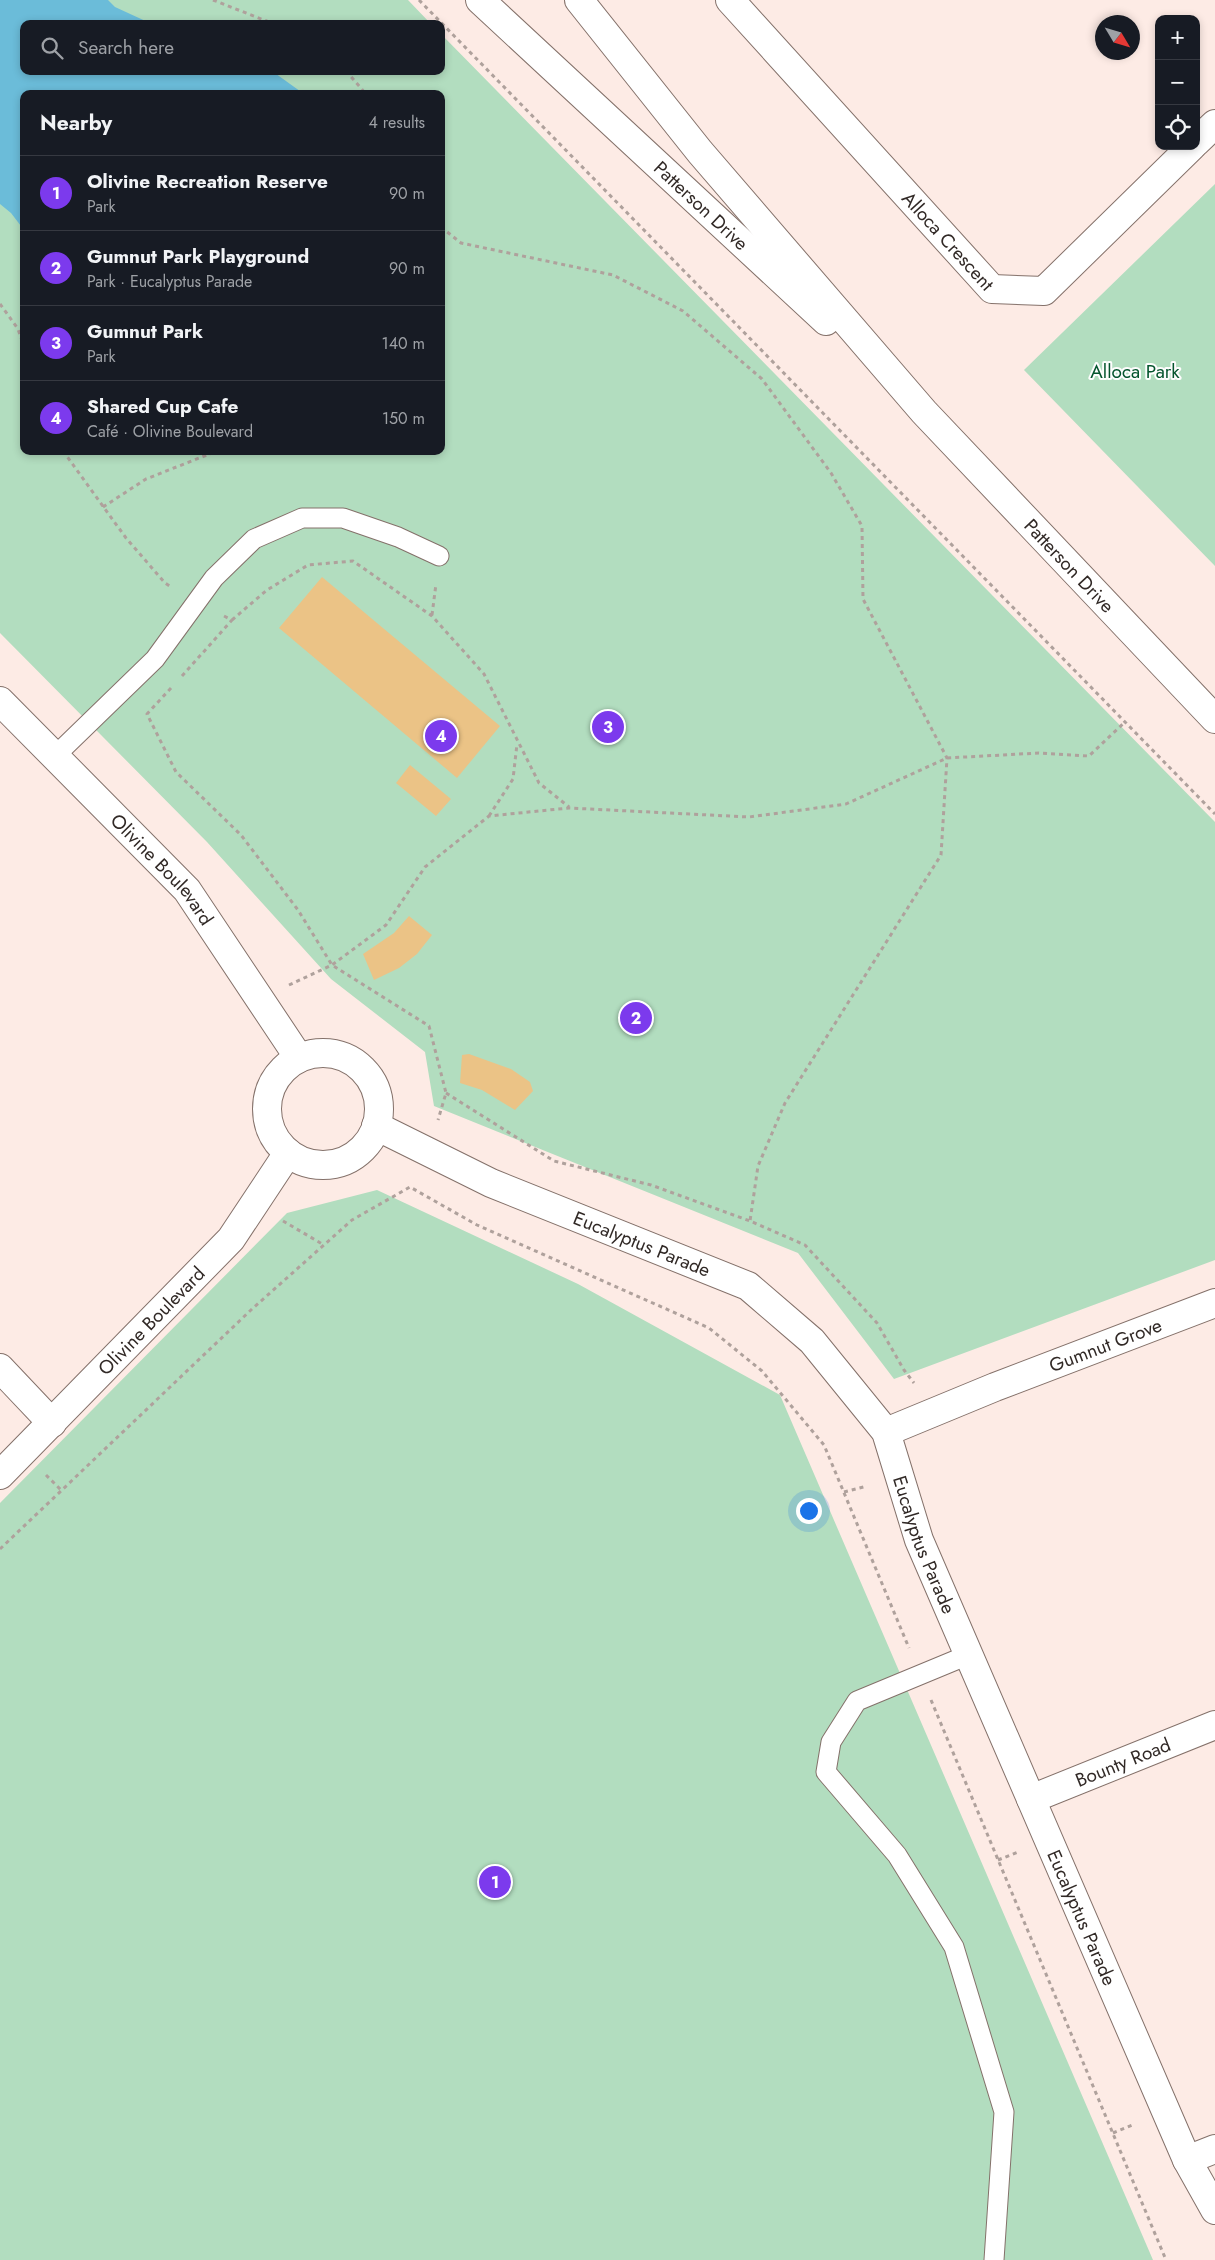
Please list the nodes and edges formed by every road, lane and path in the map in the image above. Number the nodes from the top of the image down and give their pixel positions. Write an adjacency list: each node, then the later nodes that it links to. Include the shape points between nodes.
1 (213, 0): 6 (path)
2 (419, 0): 7 (path)
3 (480, 0): 17 (street, Patterson Drive)
4 (579, 0): 17 (street, Patterson Drive, via 700,152)
5 (730, 0): 13 (street, Alloca Crescent, via 992,288 1044,291)
6 (264, 20)
7 (439, 20)
8 (445, 27): 28 (path)
9 (349, 75): 10 (path)
10 (363, 90)
11 (1215, 124): 12 (street)
12 (1200, 138)
13 (1188, 150)
14 (445, 230): 31 (path, via 461,243 613,275 683,311 762,379 831,473 862,526 863,599)
15 (0, 304): 16 (path)
16 (20, 335)
17 (924, 412): 27 (street, Patterson Drive)
18 (66, 455): 20 (path)
19 (207, 455): 20 (path, via 146,479)
20 (104, 507): 22 (path, via 165,583)
21 (439, 556): 22 (lane, via 398,537 343,518 302,518 254,539 214,578)
22 (196, 604): 23 (path); 30 (lane, via 155,659)
23 (232, 620): 24 (path); 29 (path, via 267,590 308,565 353,561 432,616 484,674)
24 (180, 678)
25 (174, 685): 35 (path, via 148,714 176,772 240,836 298,910)
26 (0, 701): 30 (street, Olivine Boulevard)
27 (1215, 719)
28 (1125, 722): 31 (path, via 1089,756 1039,753); 33 (path)
29 (517, 744): 32 (path, via 539,783); 34 (path, via 513,779)
30 (55, 756): 36 (street, Olivine Boulevard, via 186,890)
31 (947, 758): 32 (path, via 846,804 749,818); 44 (path, via 940,855 785,1103 758,1166)
32 (569, 808): 34 (path)
33 (1215, 814)
34 (489, 816): 35 (path, via 425,868 386,925)
35 (332, 965): 36 (path); 38 (path, via 428,1026)
36 (260, 1000): 37 (street, Olivine Boulevard)
37 (299, 1058): 39 (street, via 317,1053 337,1054 362,1067 373,1083 379,1102); 41 (street, via 285,1067 273,1082 267,1101 268,1120 275,1139)
38 (446, 1093): 40 (path); 44 (path, via 554,1161 651,1185)
39 (376, 1126): 40 (street, Eucalyptus Parade); 41 (street, via 367,1143 352,1156 334,1163 315,1164)
40 (429, 1152): 42 (path); 50 (street, Eucalyptus Parade, via 491,1183 748,1286 812,1340)
41 (288, 1153): 43 (street, Olivine Boulevard)
42 (410, 1187): 45 (path, via 352,1220); 54 (path, via 477,1225 709,1328 762,1372 824,1445)
43 (254, 1204): 45 (path); 49 (street, Olivine Boulevard, via 231,1239)
44 (750, 1220): 48 (path, via 805,1246 877,1324 904,1370)
45 (324, 1245): 52 (path, via 252,1308)
46 (1215, 1303): 48 (street, Gumnut Grove)
47 (0, 1368): 49 (street)
48 (936, 1411): 50 (street, Gumnut Grove)
49 (52, 1423): 51 (street, Olivine Boulevard)
50 (886, 1432): 53 (street, Eucalyptus Parade, via 919,1540)
51 (0, 1475)
52 (0, 1549)
53 (968, 1655): 54 (lane); 56 (street, Eucalyptus Parade)
54 (920, 1674): 60 (lane, via 857,1701 831,1742 826,1772 897,1855 954,1946 1004,2112); 61 (path)
55 (1215, 1725): 56 (street, Bounty Road)
56 (1031, 1799): 58 (street, Eucalyptus Parade)
57 (1215, 2149): 58 (street)
58 (1187, 2160): 59 (street, Eucalyptus Parade)
59 (1215, 2210)
60 (994, 2260)
61 (1166, 2260)

